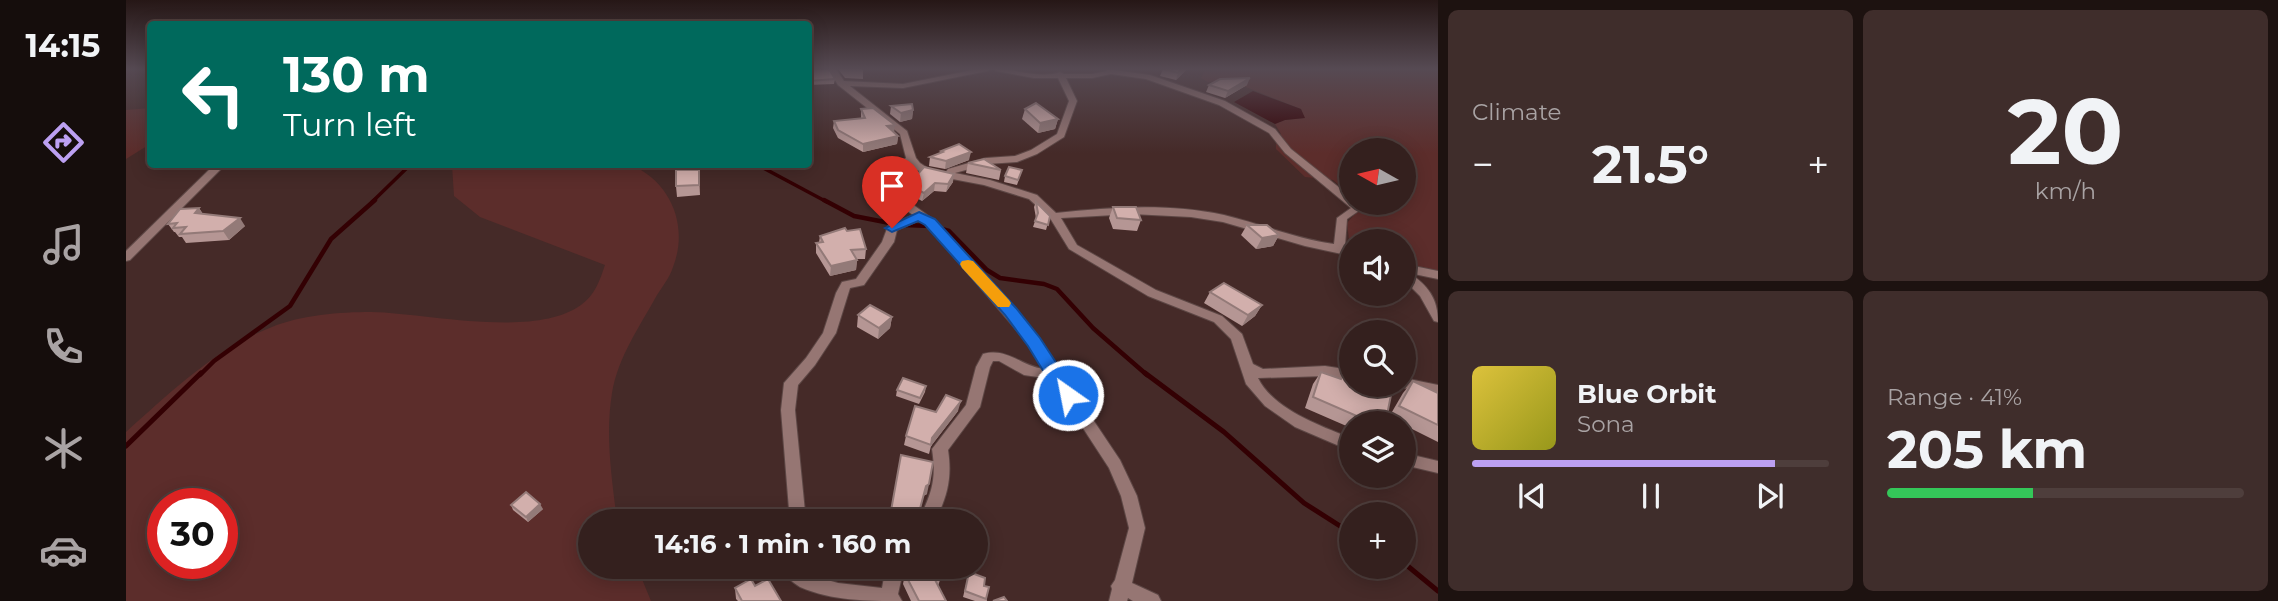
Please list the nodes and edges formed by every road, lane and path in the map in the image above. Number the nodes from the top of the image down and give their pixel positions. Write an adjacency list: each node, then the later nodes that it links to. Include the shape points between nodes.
1 (860, 97): 4 (street, via 904,133)
2 (1071, 97): 6 (street, via 1061,135 1017,159 986,162)
3 (1205, 97): 7 (street, via 1272,131 1288,151)
4 (911, 159): 6 (street, via 926,171); 8 (street, via 915,175 899,187 899,194)
5 (217, 168): 11 (street)
6 (950, 174): 9 (street, via 1025,193)
7 (1339, 192)
8 (919, 216): 18 (street, via 930,222 1011,312); 24 (street, via 892,228 888,242 860,282 846,285 839,296 836,320 806,370 791,383 788,410)
9 (1054, 216): 10 (street, via 1170,212 1212,216); 16 (street, via 1073,247 1112,272 1218,319 1237,337)
10 (1339, 249)
11 (126, 257)
12 (1416, 270): 13 (street)
13 (1438, 275)
14 (1416, 283): 15 (street)
15 (1438, 318)
16 (1247, 367): 17 (street, via 1262,374); 21 (street, via 1253,384 1270,402 1300,423)
17 (1339, 373)
18 (1055, 375): 25 (street, via 1026,370 995,354 988,357 973,407 940,449 945,473); 28 (street, via 1115,466 1129,496 1137,528)
19 (1416, 385): 20 (street)
20 (1438, 390)
21 (1339, 440)
22 (1416, 462): 23 (street)
23 (1438, 467)
24 (797, 509)
25 (934, 509)
26 (803, 579): 29 (street, via 828,590)
27 (894, 579): 29 (street)
28 (1119, 593): 30 (street)
29 (891, 599)
30 (1152, 601)

